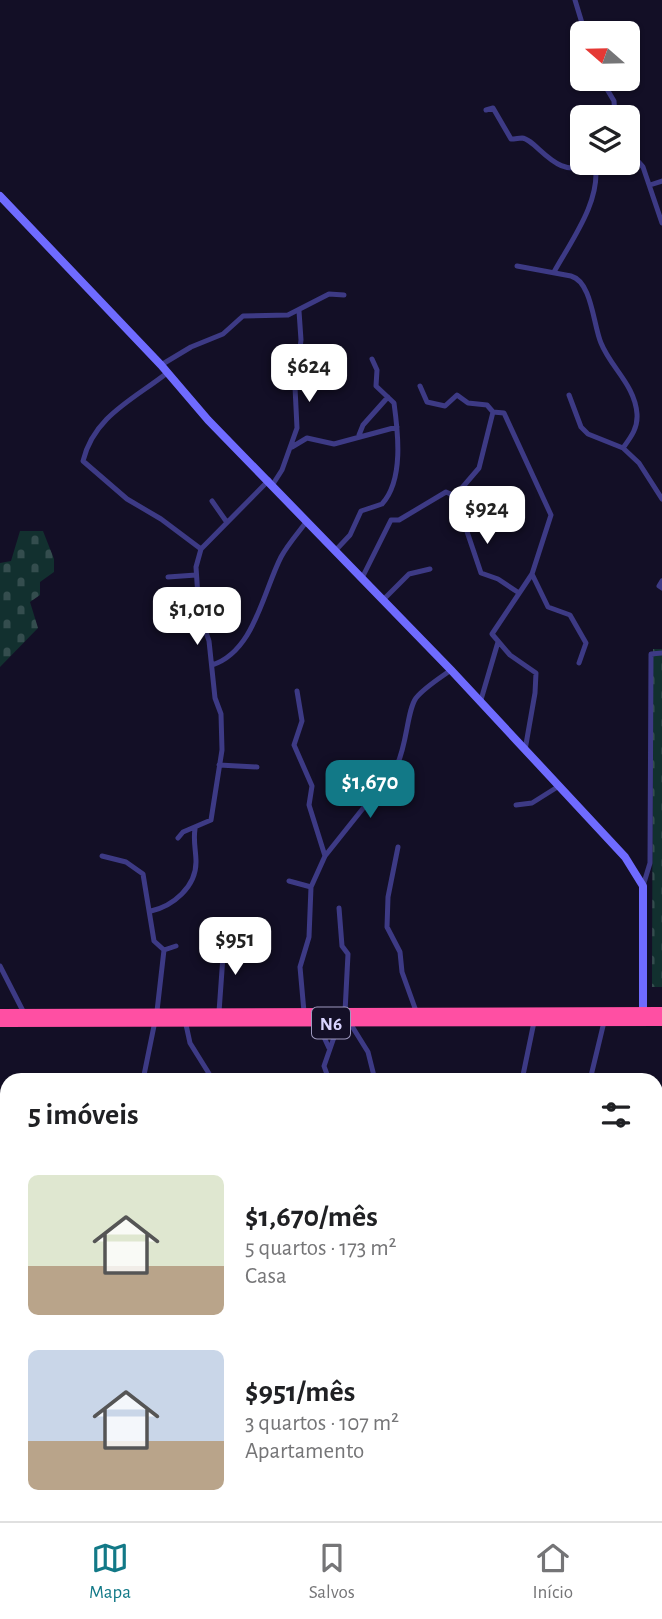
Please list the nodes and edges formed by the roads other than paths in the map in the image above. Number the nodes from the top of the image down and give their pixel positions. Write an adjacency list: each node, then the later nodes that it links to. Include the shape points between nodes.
1 (575, 0): 2 (street)
2 (581, 21)
3 (486, 110): 5 (street, via 494,108 511,139 526,139 552,160)
4 (640, 163): 8 (street)
5 (570, 166)
6 (597, 175): 12 (street, via 592,197)
7 (662, 181): 8 (street)
8 (650, 186): 10 (street)
9 (0, 196): 16 (street)
10 (662, 223)
11 (517, 267): 12 (street)
12 (554, 272): 25 (street, via 581,281 601,345 634,397 636,429)
13 (345, 295): 14 (street, via 329,294)
14 (299, 311): 16 (street, via 243,316 223,334); 24 (street, via 297,428)
15 (372, 359): 20 (street, via 376,386)
16 (161, 365): 17 (street)
17 (167, 373): 26 (street); 32 (street, via 115,410 90,438 83,461 127,499)
18 (420, 386): 21 (street, via 427,402 445,406 459,395 468,403 487,405)
19 (569, 395): 25 (street, via 580,427)
20 (388, 397): 22 (street, via 394,403); 23 (street)
21 (493, 412): 27 (street, via 479,468); 35 (street, via 505,415 551,515)
22 (397, 426): 23 (street); 33 (street, via 397,458 388,497 378,506 361,510 350,535)
23 (359, 435): 24 (street, via 334,444 307,438)
24 (292, 447): 26 (street)
25 (623, 447): 28 (street)
26 (271, 482): 30 (street); 31 (street)
27 (455, 496): 38 (street, via 446,492 399,520 391,520); 41 (street, via 481,573)
28 (662, 499)
29 (212, 501): 30 (street)
30 (226, 521): 32 (street)
31 (307, 521): 33 (street); 48 (street, via 280,560 244,638 225,660)
32 (201, 549): 36 (street)
33 (335, 551): 38 (street)
34 (430, 569): 42 (street, via 409,573)
35 (532, 574): 41 (street); 47 (street, via 548,607 570,615 586,643)
36 (196, 575): 37 (street); 43 (street)
37 (168, 577)
38 (362, 578): 42 (street)
39 (662, 581): 40 (street)
40 (662, 588)
41 (519, 593): 45 (street, via 492,631)
42 (383, 600): 49 (street)
43 (199, 612): 44 (street); 48 (street)
44 (170, 616)
45 (498, 642): 51 (street); 52 (street, via 537,678)
46 (662, 653): 65 (street, via 651,654 650,863)
47 (579, 663)
48 (212, 665): 53 (street, via 215,698 221,710)
49 (451, 670): 51 (street); 55 (street, via 416,698 404,752)
50 (297, 691): 63 (street, via 302,721 295,745 312,786 309,805)
51 (480, 704): 52 (street)
52 (525, 750): 57 (street)
53 (219, 765): 54 (street); 59 (street, via 214,815)
54 (257, 767)
55 (396, 767): 56 (street); 63 (street)
56 (411, 779)
57 (559, 786): 58 (street, via 532,803); 65 (street, via 625,857)
58 (516, 805)
59 (195, 829): 60 (street); 68 (street, via 194,875 181,897)
60 (178, 838)
61 (398, 847): 73 (street, via 387,927 400,952)
62 (102, 856): 68 (street, via 140,870)
63 (325, 856): 66 (street)
64 (289, 881): 66 (street)
65 (643, 886): 81 (street)
66 (311, 887): 75 (street, via 309,937 300,967)
67 (339, 908): 76 (street, via 342,946 348,954)
68 (151, 911): 71 (street, via 154,941)
69 (235, 936): 74 (street, via 223,956)
70 (176, 946): 71 (street)
71 (164, 950): 80 (street)
72 (0, 966): 78 (street)
73 (416, 1011): 76 (highway, N6); 81 (highway, N6)
74 (219, 1012): 75 (highway, N6); 80 (highway, N6)
75 (304, 1012): 76 (highway, N6)
76 (345, 1012)
77 (662, 1012): 81 (highway, N6)
78 (24, 1013): 79 (highway, N6); 80 (highway, N6)
79 (0, 1014)
80 (156, 1016): 82 (highway, N6); 84 (highway, N6); 91 (street)
81 (643, 1016): 83 (highway, N6); 87 (highway, N6)
82 (185, 1020): 85 (highway, N6); 92 (street, via 190,1043)
83 (662, 1021)
84 (0, 1022)
85 (317, 1022): 88 (highway, N6); 90 (street)
86 (534, 1022): 87 (highway, N6); 89 (highway, N6); 95 (street)
87 (604, 1022): 96 (street)
88 (339, 1023): 89 (highway, N6); 90 (street)
89 (350, 1023): 94 (street, via 368,1052)
90 (329, 1048): 93 (street)
91 (144, 1073)
92 (209, 1073)
93 (326, 1073)
94 (372, 1073)
95 (523, 1073)
96 (592, 1073)

